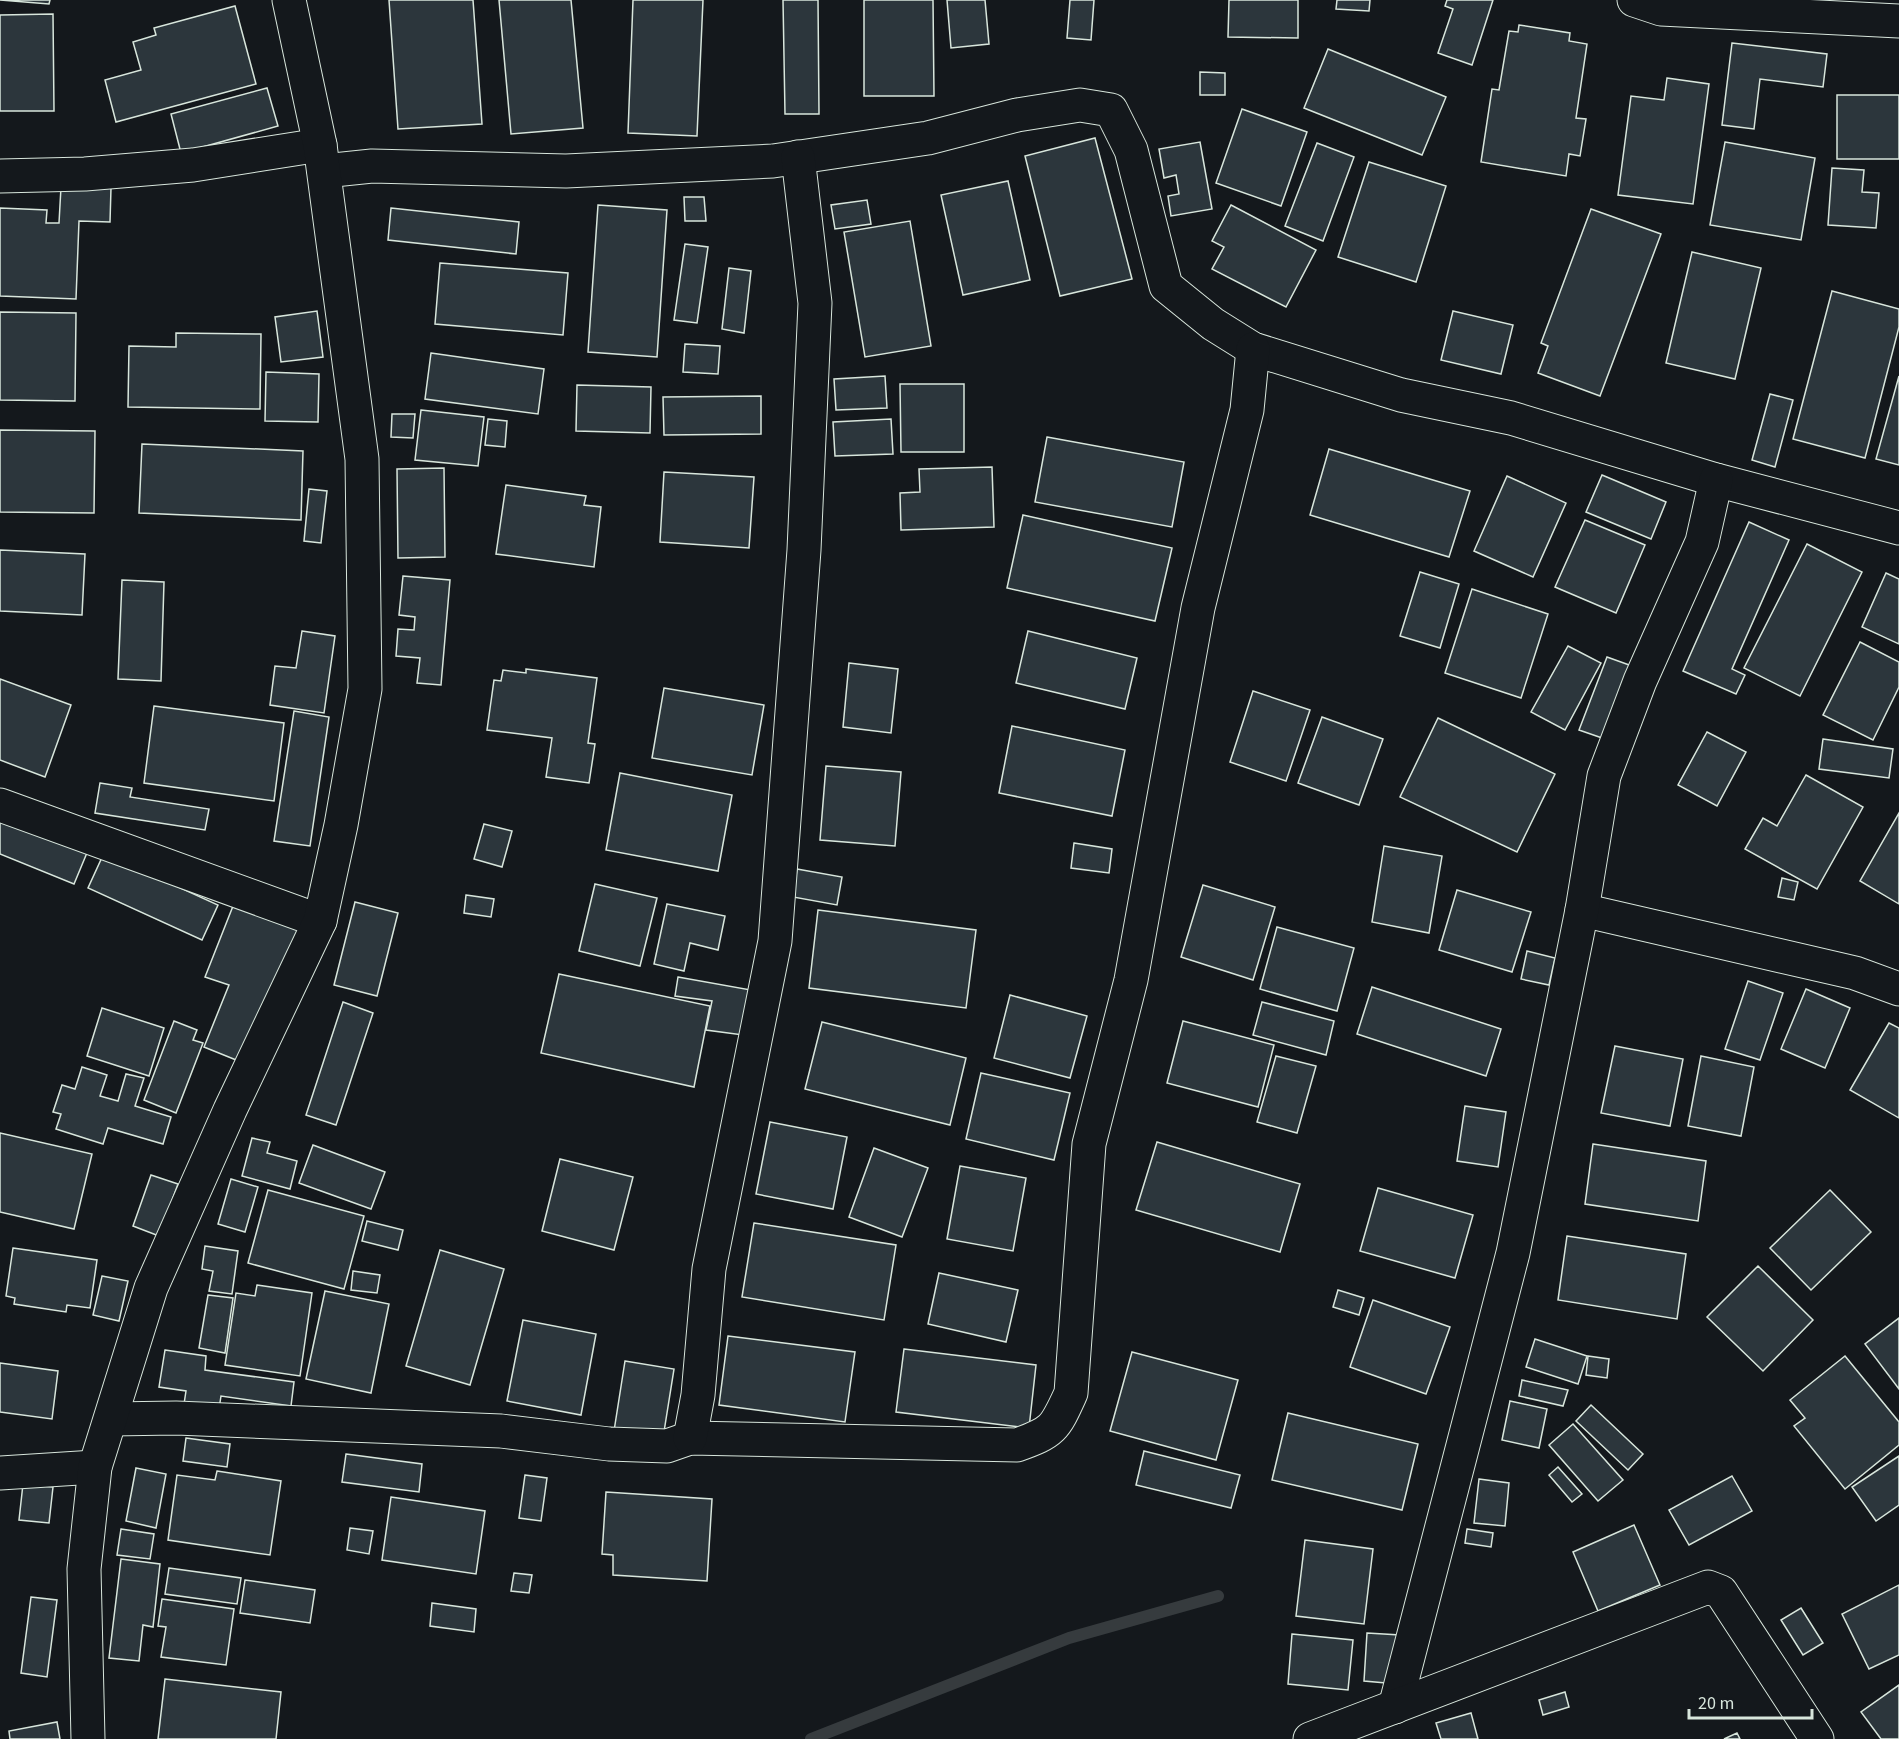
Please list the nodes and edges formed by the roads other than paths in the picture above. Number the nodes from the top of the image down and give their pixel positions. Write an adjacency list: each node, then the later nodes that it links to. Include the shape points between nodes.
1 (288, 0): 6 (street)
2 (1634, 0): 3 (street, via 1661,9)
3 (1780, 8): 4 (street)
4 (1899, 21)
5 (798, 157): 6 (street, via 566,171 372,166); 8 (street, via 928,138 1017,115 1080,105 1111,110 1131,150 1166,286 1213,324); 16 (street, via 815,303 804,550 775,941 709,1269 698,1395)
6 (322, 158): 7 (street); 13 (street, via 362,459 365,689)
7 (0, 176)
8 (1253, 349): 9 (street, via 1401,394 1511,418); 16 (street, via 1247,410 1198,608 1131,980 1089,1144 1071,1393 1058,1423 1046,1435 1017,1445)
9 (1716, 480): 10 (street); 12 (street, via 1702,542 1640,681 1604,776)
10 (1899, 528)
11 (0, 805): 13 (street)
12 (1582, 910): 14 (street, via 1855,973); 19 (street, via 1513,1253)
13 (320, 921): 15 (street, via 151,1288)
14 (1899, 989)
15 (111, 1419): 16 (street, via 501,1431 609,1444 667,1446); 17 (street)
16 (690, 1438)
17 (94, 1467): 18 (street); 20 (street, via 84,1569)
18 (0, 1473)
19 (1395, 1707): 21 (street); 22 (street, via 1708,1587 1721,1592)
20 (88, 1739)
21 (1310, 1739)
22 (1817, 1739)

